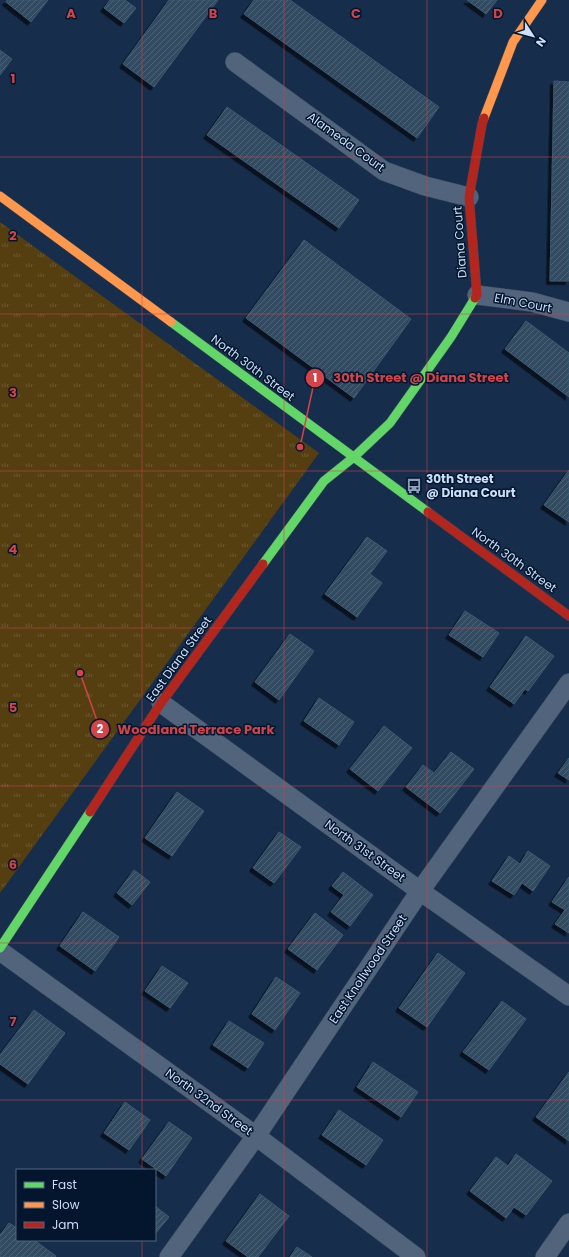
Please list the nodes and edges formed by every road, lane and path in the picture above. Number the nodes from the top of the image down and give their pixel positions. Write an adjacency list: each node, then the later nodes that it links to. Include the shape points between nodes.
1 (542, 0): 4 (street, Diana Court, via 513,42 482,124)
2 (235, 62): 4 (street, Alameda Court, via 384,171 425,186)
3 (0, 196): 7 (street, North 30th Street)
4 (469, 197): 5 (street, Diana Court)
5 (476, 295): 6 (street, Elm Court, via 532,302); 7 (street, via 451,337 390,423)
6 (569, 312)
7 (354, 457): 8 (street, North 30th Street); 10 (street, East Diana Street, via 324,481)
8 (569, 616)
9 (569, 683): 11 (street, East Knollwood Street)
10 (161, 703): 11 (street, North 31st Street); 12 (street, East Diana Street)
11 (420, 891): 13 (street, North 31st Street); 14 (street, East Knollwood Street)
12 (0, 950): 14 (street, North 32nd Street)
13 (569, 996)
14 (256, 1136): 16 (street, East Knollwood Street); 17 (street, North 32nd Street)
15 (569, 1223): 18 (street)
16 (169, 1257)
17 (416, 1257)
18 (545, 1257)

